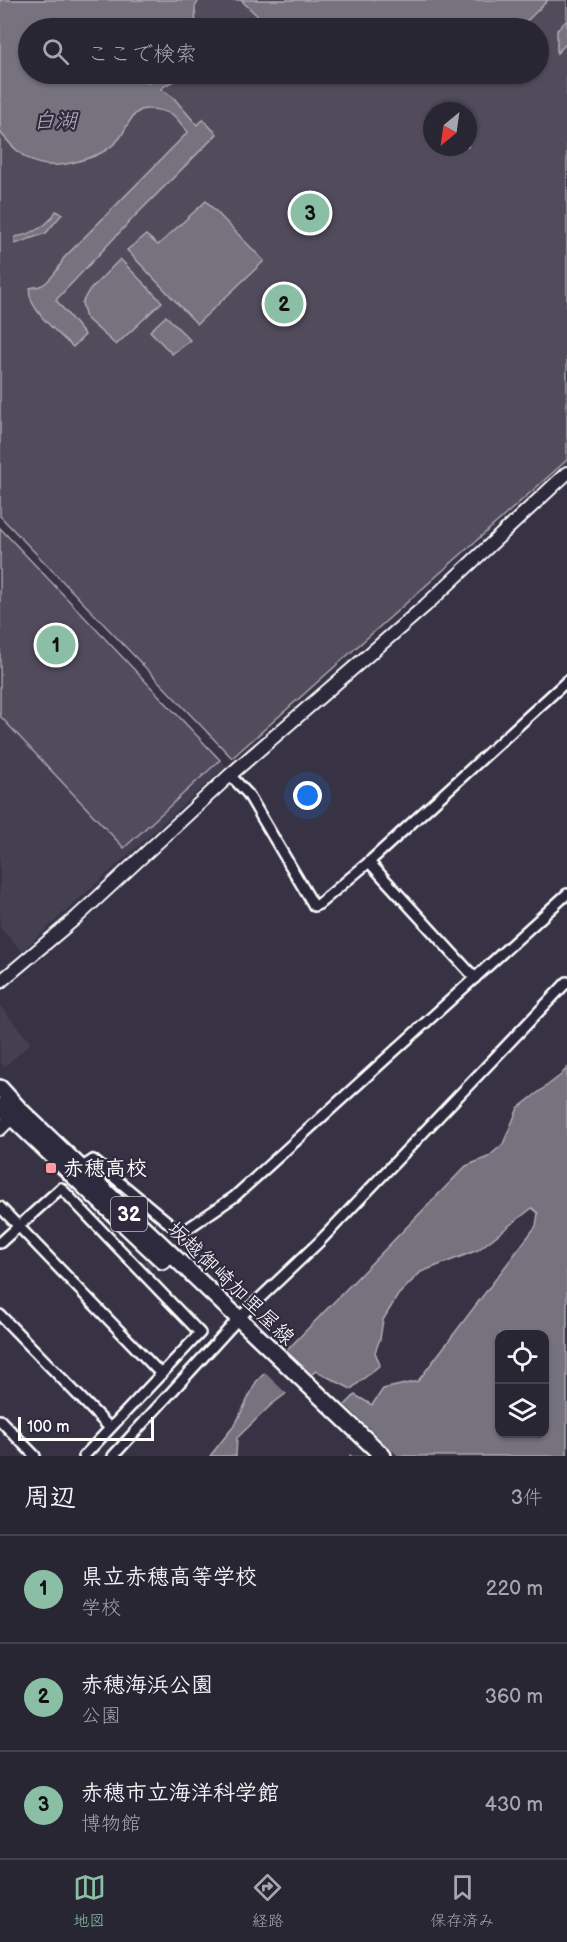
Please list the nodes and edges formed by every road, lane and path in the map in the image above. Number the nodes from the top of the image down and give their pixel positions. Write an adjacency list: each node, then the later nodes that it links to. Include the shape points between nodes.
1 (567, 473): 3 (street, via 425,606)
2 (567, 681): 4 (street)
3 (230, 775): 4 (street, via 248,794 314,906); 7 (street, via 77,917)
4 (369, 862): 6 (street)
5 (567, 894): 6 (street)
6 (475, 978): 13 (street, via 234,1197 181,1233 93,1160)
7 (0, 982)
8 (567, 982): 19 (street)
9 (0, 1088): 11 (main road, 坂越御崎加里屋線 / 32)
10 (0, 1106): 11 (main road, 坂越御崎加里屋線 / 32)
11 (16, 1114): 12 (street); 13 (main road, 坂越御崎加里屋線 / 32)
12 (0, 1129)
13 (77, 1172): 14 (street); 19 (main road, 坂越御崎加里屋線 / 32)
14 (61, 1188): 16 (street); 20 (street, via 144,1269 200,1333)
15 (0, 1207): 16 (street)
16 (18, 1225): 17 (street); 20 (street)
17 (0, 1243)
18 (0, 1315): 22 (street)
19 (238, 1325): 25 (street); 26 (main road, 坂越御崎加里屋線 / 32); 27 (main road, 坂越御崎加里屋線 / 32)
20 (161, 1374): 22 (street)
21 (0, 1420): 23 (street)
22 (110, 1428): 24 (street)
23 (35, 1456)
24 (84, 1456)
25 (113, 1456)
26 (368, 1456)
27 (383, 1456)

